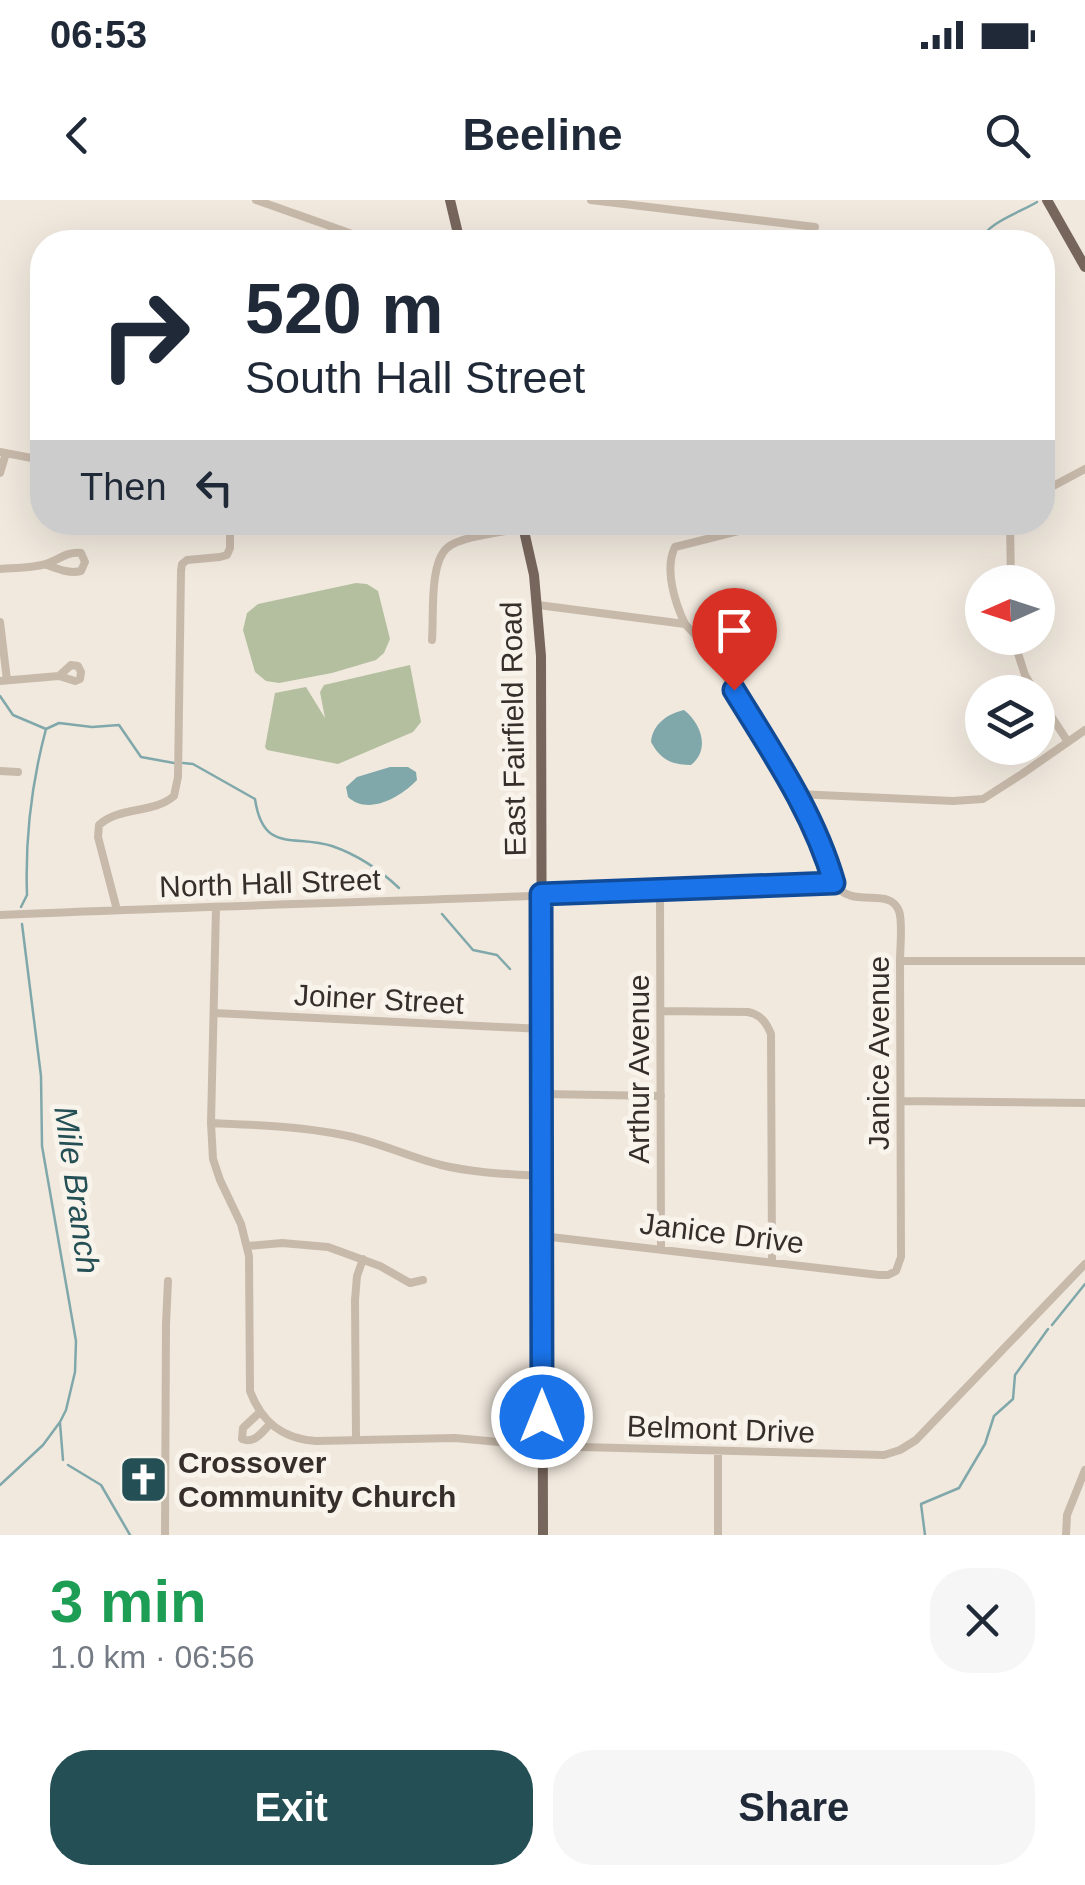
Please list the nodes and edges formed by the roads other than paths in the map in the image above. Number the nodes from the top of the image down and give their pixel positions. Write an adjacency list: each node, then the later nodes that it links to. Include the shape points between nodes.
1 (256, 200): 6 (street)
2 (450, 200): 7 (main road)
3 (590, 200): 5 (street)
4 (1048, 200): 8 (main road)
5 (814, 227)
6 (342, 230)
7 (457, 230)
8 (1085, 267)
9 (3, 452): 10 (street); 12 (street)
10 (30, 458)
11 (1085, 469): 13 (street)
12 (0, 473)
13 (1055, 485)
14 (230, 535): 38 (street, via 226,554 187,560 180,571 174,796 99,826)
15 (485, 535): 25 (street, via 447,546 438,561)
16 (525, 535): 22 (main road, East Fairfield Road)
17 (724, 535): 24 (street, via 676,547 671,556)
18 (1010, 535): 20 (street)
19 (47, 564): 21 (street)
20 (1011, 565)
21 (0, 569)
22 (538, 605): 24 (street); 36 (main road, East Fairfield Road)
23 (0, 622): 27 (street)
24 (685, 624): 33 (street, via 717,662)
25 (432, 640)
26 (58, 676): 27 (street)
27 (3, 681)
28 (1055, 722): 30 (street)
29 (1085, 730): 30 (street)
30 (1068, 742): 33 (street, via 983,799)
31 (0, 772): 32 (street)
32 (18, 772)
33 (797, 794): 34 (street)
34 (834, 883): 35 (street, North Hall Street); 41 (street, Janice Avenue, via 848,896 896,905)
35 (660, 891): 36 (street, North Hall Street); 42 (street, Arthur Avenue)
36 (541, 894): 37 (street, North Hall Street); 44 (main road, East Fairfield Road)
37 (216, 908): 38 (street, North Hall Street); 43 (street)
38 (117, 910): 39 (street, North Hall Street)
39 (0, 916)
40 (1085, 961): 41 (street)
41 (900, 962): 47 (street, Janice Avenue)
42 (661, 1011): 46 (street, Arthur Avenue); 55 (street, via 748,1012 768,1026)
43 (214, 1013): 44 (street, Joiner Street); 49 (street)
44 (542, 1030): 45 (main road, East Fairfield Road)
45 (542, 1094): 46 (street); 50 (main road, East Fairfield Road)
46 (661, 1096): 53 (street, Arthur Avenue)
47 (901, 1101): 48 (street); 57 (street, Janice Avenue, via 902,1257)
48 (1085, 1103)
49 (211, 1124): 50 (street, via 314,1130 458,1169); 52 (street, via 213,1159)
50 (542, 1176): 51 (main road, East Fairfield Road)
51 (542, 1236): 53 (street, Janice Drive); 63 (main road, East Fairfield Road)
52 (247, 1246): 54 (street, via 308,1244); 60 (street, via 250,1391)
53 (661, 1248): 55 (street, Janice Drive)
54 (363, 1259): 58 (street, via 410,1283); 62 (street, via 355,1300)
55 (772, 1262): 57 (street, Janice Drive, via 880,1275)
56 (1085, 1264): 64 (street, Belmont Drive, via 934,1423 900,1450 869,1456)
57 (896, 1271)
58 (424, 1280)
59 (168, 1281): 66 (street)
60 (260, 1412): 61 (street); 61 (street, via 243,1428 242,1440 254,1440)
61 (270, 1424): 62 (street, Belmont Drive, via 304,1440)
62 (356, 1440): 63 (street, Belmont Drive, via 455,1438)
63 (543, 1446): 64 (street, Belmont Drive); 67 (main road, East Fairfield Road)
64 (718, 1452): 68 (street)
65 (1085, 1470): 69 (street)
66 (166, 1535)
67 (543, 1535)
68 (718, 1535)
69 (1066, 1535)

